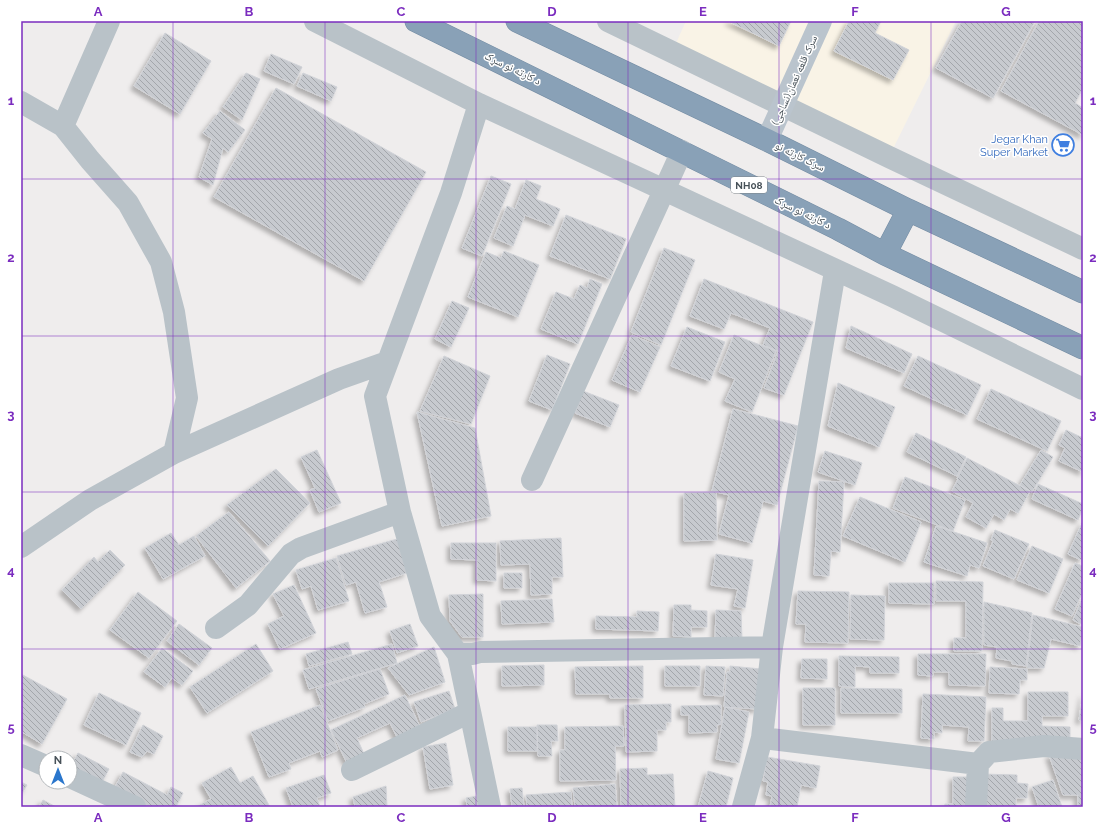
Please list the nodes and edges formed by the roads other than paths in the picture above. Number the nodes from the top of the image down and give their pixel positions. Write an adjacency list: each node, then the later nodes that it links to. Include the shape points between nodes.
1 (109, 21): 10 (street)
2 (315, 21): 8 (street)
3 (416, 21): 12 (highway, د کارته نو سړک / NH08)
4 (517, 21): 11 (highway, سرک کارته نو)
5 (608, 21): 9 (street)
6 (821, 21): 9 (street, سرک قلعه نعمان(نساجی))
7 (21, 102): 10 (street)
8 (479, 104): 13 (street); 20 (street, via 451,193)
9 (783, 106): 11 (street, سرک قلعه نعمان(نساجی)); 15 (street)
10 (63, 126): 22 (street, via 128,203 161,262 174,312 188,398)
11 (767, 140): 14 (highway, سرک کارته نو)
12 (682, 152): 13 (street); 16 (highway, د کارته نو سړک / NH08)
13 (664, 190): 17 (street); 23 (street)
14 (908, 210): 16 (highway); 18 (highway, سرک کارته نو)
15 (1083, 249)
16 (885, 254): 19 (highway, د کارته نو سړک / NH08)
17 (835, 271): 21 (street); 27 (street)
18 (1083, 292)
19 (1083, 348)
20 (387, 362): 22 (street, via 339,379); 24 (street, via 376,396)
21 (1083, 389)
22 (174, 453): 25 (street, via 90,500)
23 (532, 480)
24 (400, 512): 26 (street, via 301,548 291,554 248,605); 28 (street, via 430,616)
25 (21, 547)
26 (216, 628)
27 (772, 647): 28 (street); 30 (street)
28 (458, 654): 29 (street)
29 (470, 712): 35 (street); 38 (street)
30 (762, 738): 34 (street); 39 (street)
31 (1083, 749): 34 (street, via 1044,746 990,752)
32 (21, 755): 33 (street)
33 (38, 762)
34 (978, 764): 40 (street)
35 (352, 770)
36 (78, 781): 37 (street)
37 (134, 807)
38 (490, 807)
39 (743, 807)
40 (976, 807)

